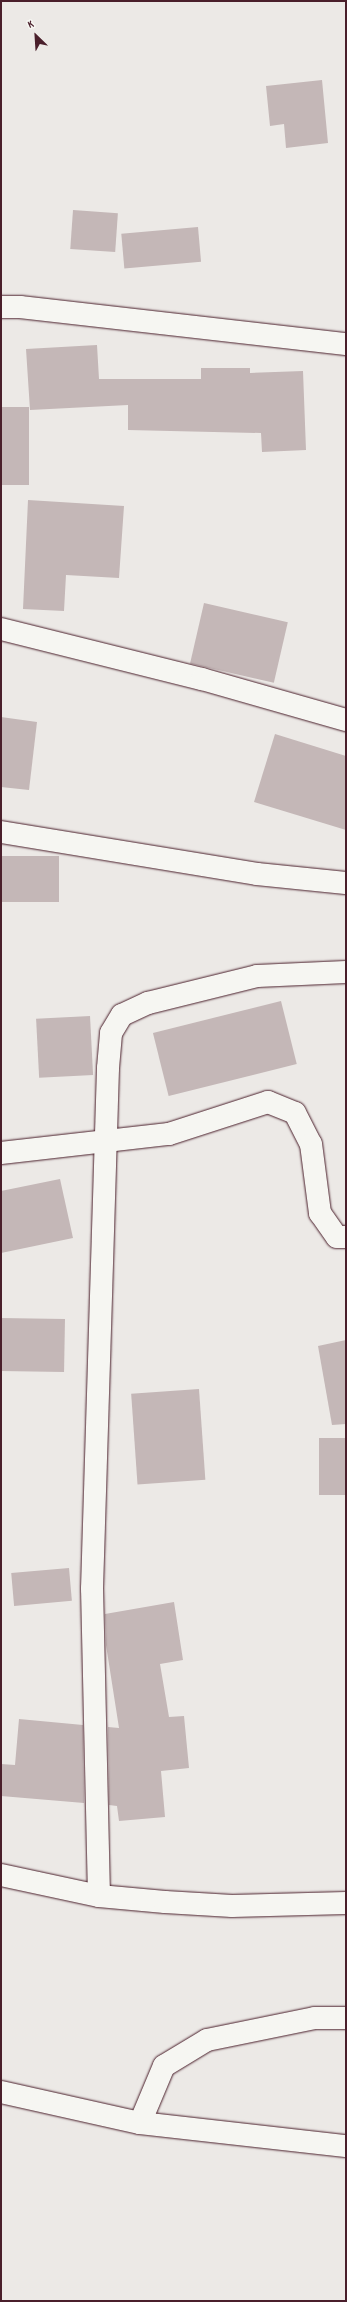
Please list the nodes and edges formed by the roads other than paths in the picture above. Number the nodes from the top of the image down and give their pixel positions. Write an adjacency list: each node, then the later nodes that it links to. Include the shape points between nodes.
1 (1, 307): 2 (street, via 20,307)
2 (346, 344)
3 (1, 629): 4 (street, via 202,679)
4 (346, 720)
5 (1, 832): 6 (street, via 257,874)
6 (346, 883)
7 (346, 972): 8 (street, via 257,976 148,1003 122,1015 110,1033)
8 (106, 1140): 9 (street); 10 (street, via 169,1134 268,1102 295,1113 311,1144 320,1213 337,1237); 12 (street, via 92,1589)
9 (1, 1152)
10 (346, 1237)
11 (1, 1875): 12 (street)
12 (99, 1896): 13 (street, via 232,1906)
13 (346, 1903)
14 (346, 2018): 16 (street, via 315,2018 207,2040 164,2066)
15 (1, 2092): 16 (street)
16 (140, 2123): 17 (street)
17 (346, 2146)

